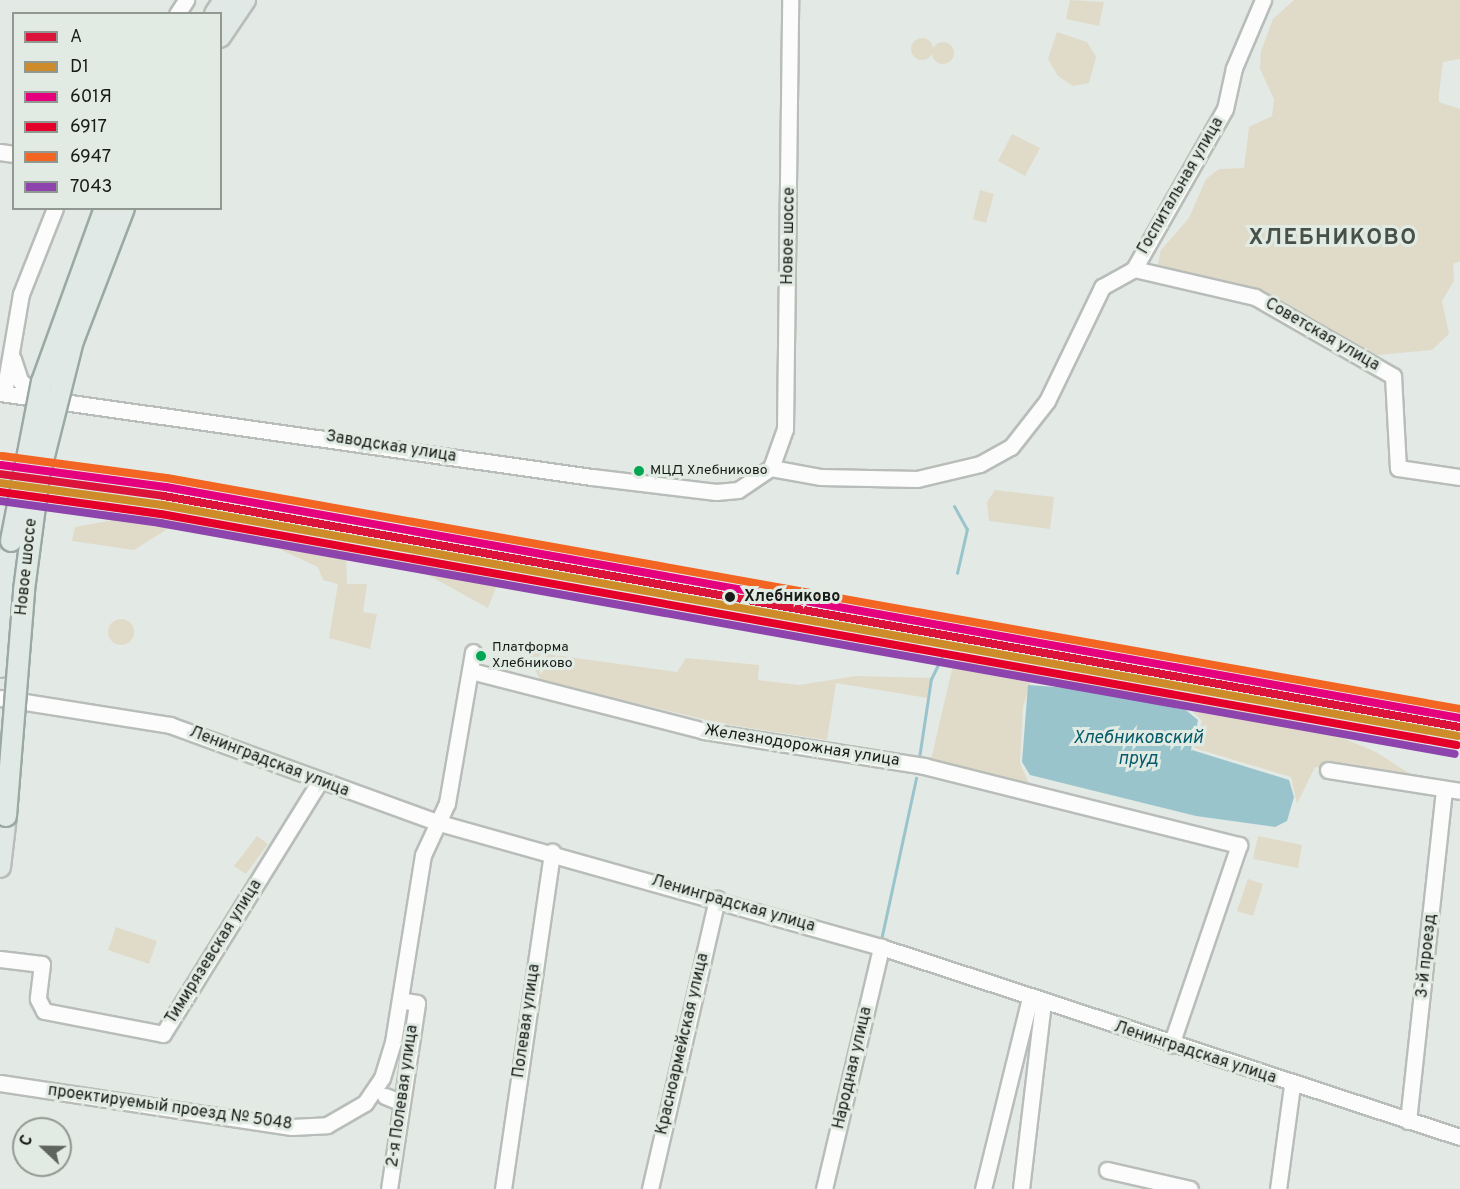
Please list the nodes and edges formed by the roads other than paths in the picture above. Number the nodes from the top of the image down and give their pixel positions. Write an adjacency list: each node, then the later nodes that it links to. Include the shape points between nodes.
1 (245, 0): 4 (main road)
2 (790, 0): 13 (street, Новое шоссе, via 787,409 781,448)
3 (1263, 0): 8 (street, Госпитальная улица, via 1237,60 1226,109)
4 (222, 34)
5 (55, 210): 9 (street, via 29,268)
6 (104, 210): 15 (main road, Новое шоссе, bridge, via 42,382)
7 (123, 210): 27 (main road, Новое шоссе, bridge, via 73,341 39,476 24,590)
8 (1134, 269): 13 (street, Госпитальная улица, via 1102,287 1033,426 1000,455 956,471 894,480); 14 (street, Советская улица, via 1256,297 1393,376 1398,468)
9 (10, 347): 10 (street); 11 (street); 12 (street, via 20,381)
10 (0, 365)
11 (2, 393): 12 (street, Заводская улица)
12 (45, 399): 13 (street, Заводская улица, via 716,492 738,490)
13 (771, 468)
14 (1460, 477)
15 (11, 541): 16 (street); 18 (main road, Новое шоссе)
16 (0, 603)
17 (474, 652): 19 (street)
18 (0, 667)
19 (471, 671): 25 (street, via 447,803); 33 (street, Железнодорожная улица, via 704,731 770,744 824,746 924,766 1239,845)
20 (0, 698): 22 (street, Ленинградская улица, via 170,725)
21 (1328, 770): 23 (street)
22 (319, 782): 25 (street, Ленинградская улица); 30 (street, Тимирязевская улица, via 164,1034 44,1011 38,999 42,964)
23 (1444, 790): 24 (street); 38 (street, 3-й проезд)
24 (1460, 791)
25 (436, 822): 26 (street, Ленинградская улица); 31 (street, проектируемый проезд № 5048, via 423,855)
26 (552, 852): 28 (street, Ленинградская улица); 42 (street, Полевая улица)
27 (0, 867)
28 (717, 899): 29 (street, Ленинградская улица); 43 (street, Красноармейская улица)
29 (881, 947): 32 (street, Ленинградская улица); 44 (street, Народная улица)
30 (1, 957)
31 (400, 1000): 34 (street, проектируемый проезд № 5048, via 388,1063 375,1090 353,1112 327,1125 285,1126); 37 (street, 2-я Полевая улица, via 417,1003)
32 (1036, 1000): 33 (street, Ленинградская улица); 45 (street); 46 (street)
33 (1171, 1045): 35 (street, Ленинградская улица)
34 (0, 1083)
35 (1292, 1084): 38 (street, Ленинградская улица); 48 (street)
36 (385, 1096): 37 (street)
37 (402, 1103): 41 (street, 2-я Полевая улица)
38 (1408, 1121): 39 (street, Ленинградская улица)
39 (1460, 1137)
40 (1107, 1170): 47 (street)
41 (389, 1189)
42 (503, 1189)
43 (650, 1189)
44 (824, 1189)
45 (982, 1189)
46 (1021, 1189)
47 (1190, 1189)
48 (1278, 1189)

